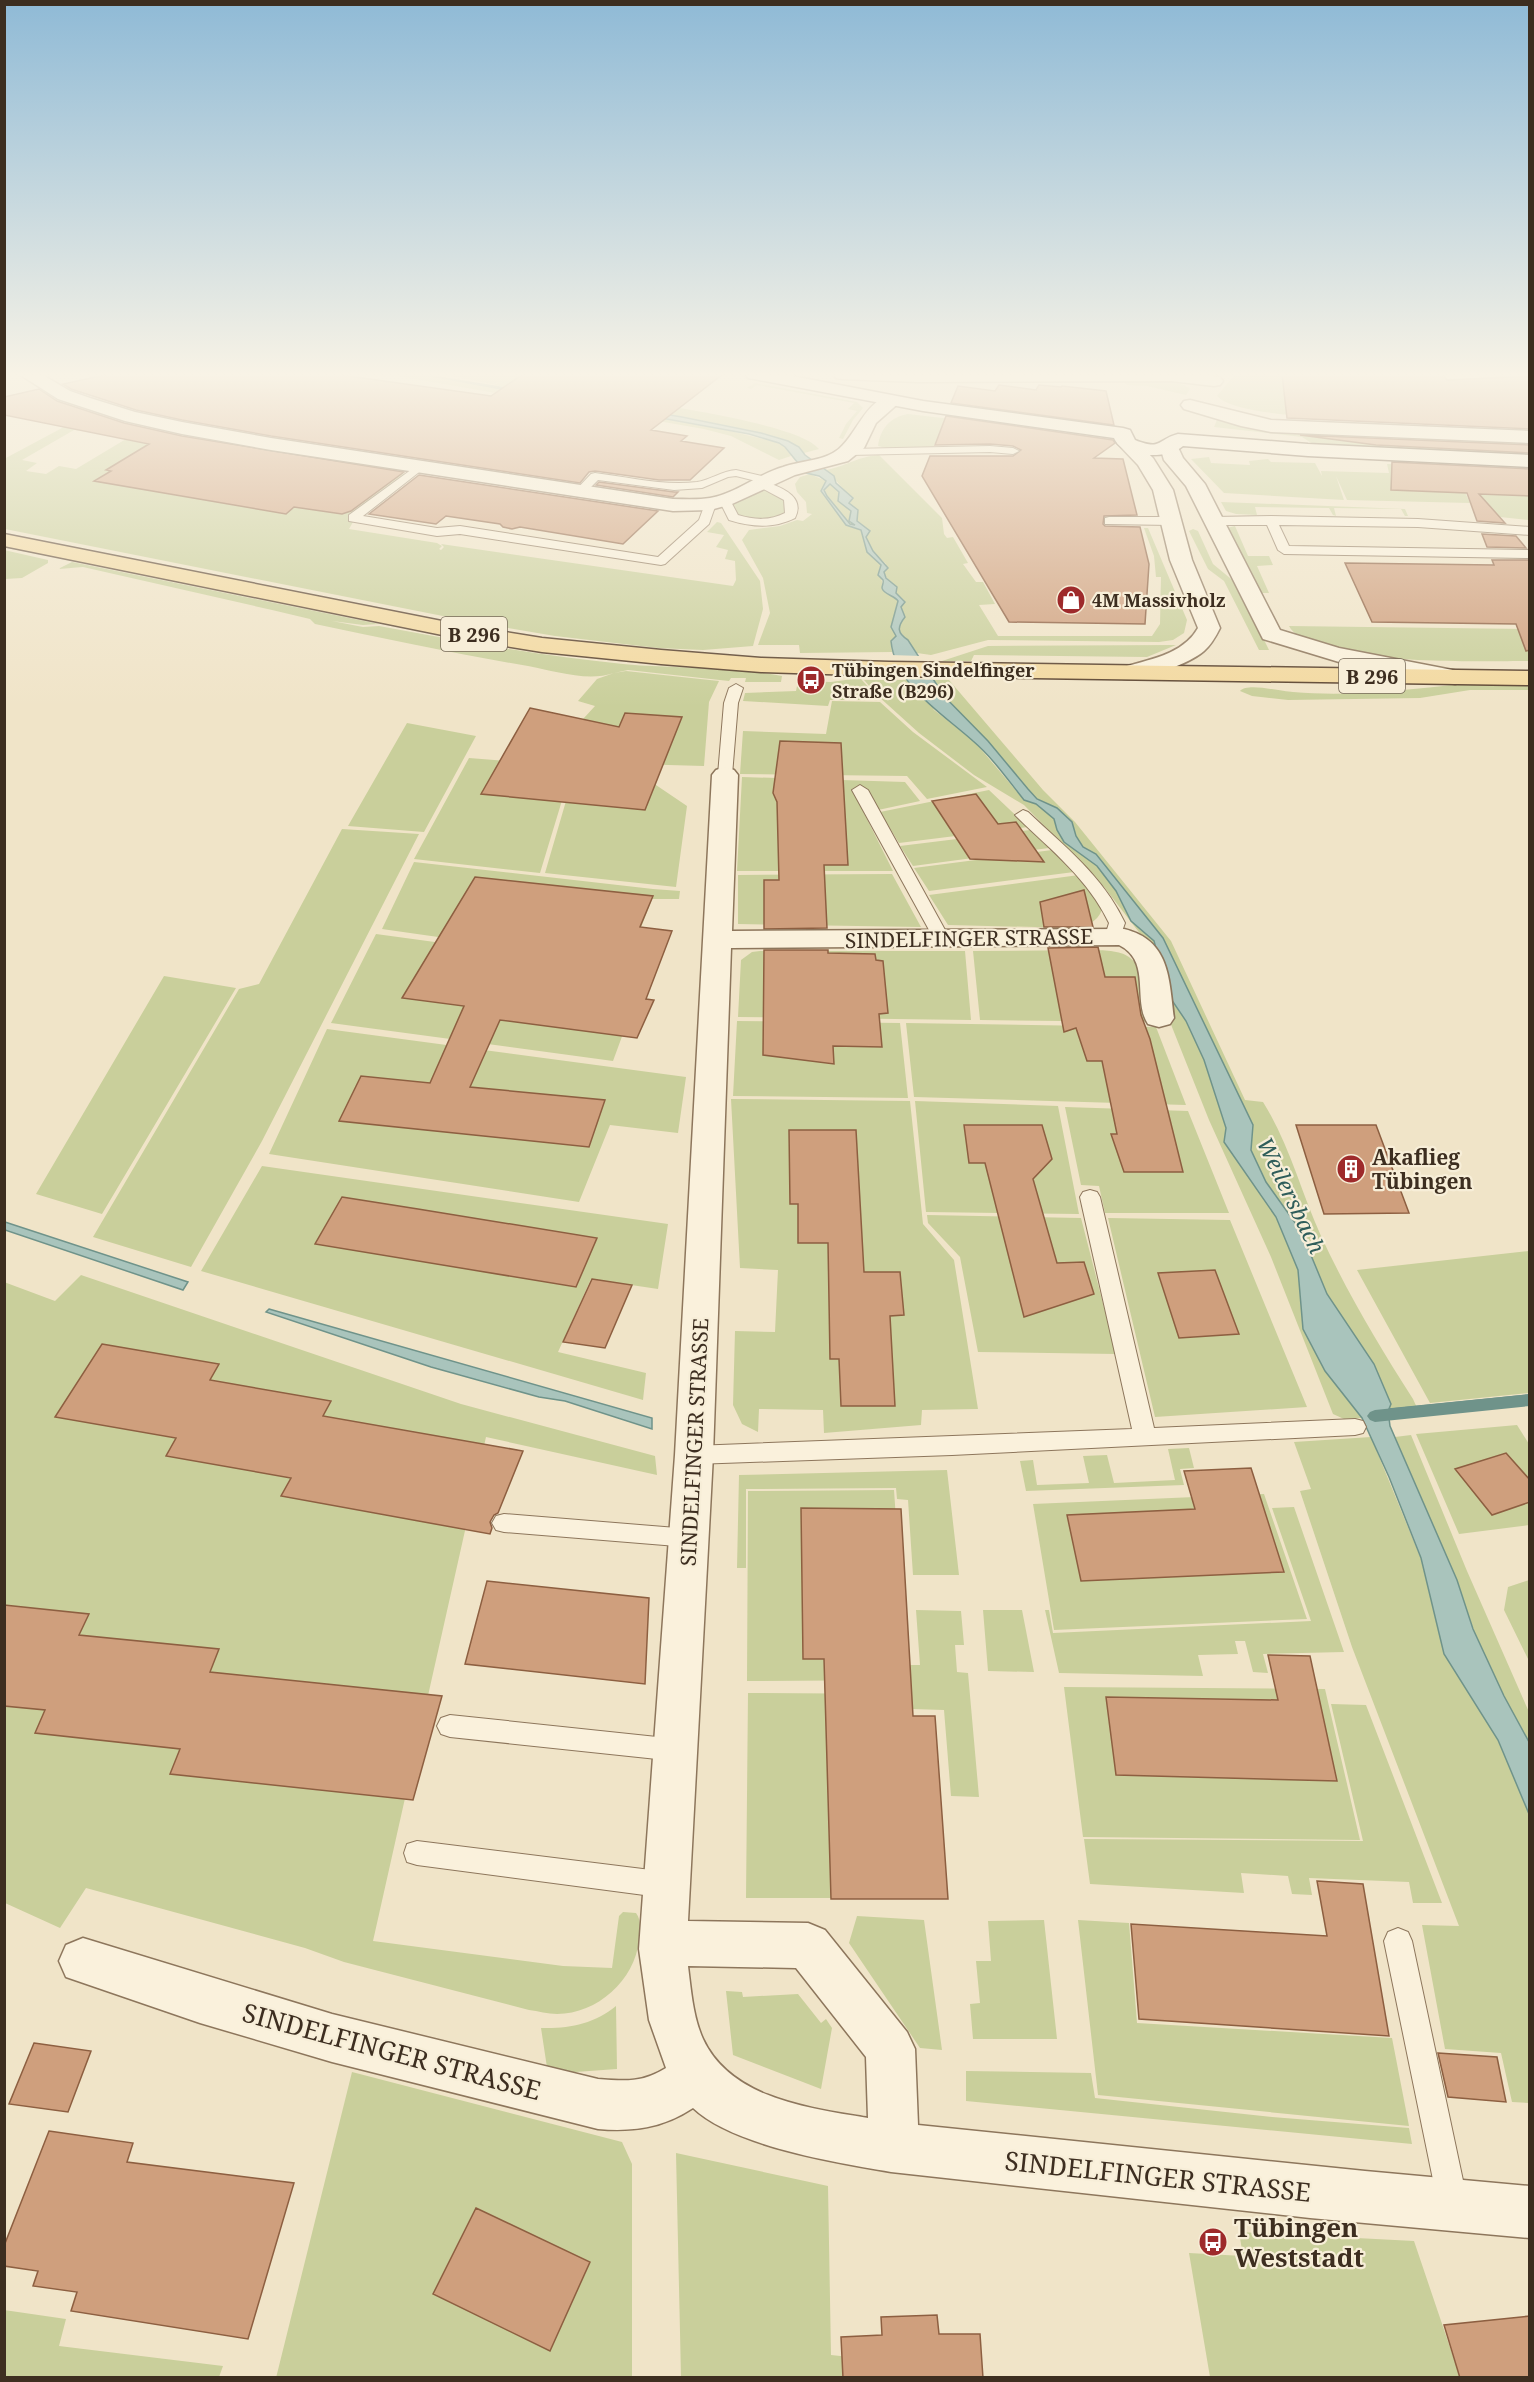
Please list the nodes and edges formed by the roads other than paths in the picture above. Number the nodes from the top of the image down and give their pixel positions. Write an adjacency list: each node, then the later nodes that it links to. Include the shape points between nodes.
1 (395, 485): 11 (lane, via 353,518 661,561 705,521)
2 (536, 485): 10 (street)
3 (586, 485): 10 (lane)
4 (661, 485): 5 (lane)
5 (700, 485)
6 (756, 485): 11 (street)
7 (769, 485): 11 (lane, via 787,495 792,504 791,515 773,522 744,521 733,517)
8 (1160, 485): 14 (street)
9 (1196, 485): 15 (street)
10 (580, 492): 11 (street, via 673,505)
11 (717, 502)
12 (1270, 520): 15 (lane); 16 (lane, via 1446,524); 18 (lane, via 1284,550)
13 (1109, 521): 14 (lane)
14 (1171, 521): 15 (street); 20 (street, via 1181,560 1209,628 1205,638 1191,649)
15 (1214, 521): 19 (street)
16 (1530, 531)
17 (4, 540): 20 (main road, B 296, via 542,645 707,662)
18 (1530, 554)
19 (1271, 634): 21 (street); 22 (street, via 1343,657)
20 (1128, 673): 21 (main road, B 296)
21 (1289, 675): 22 (main road, B 296)
22 (1455, 677): 23 (main road, B 296)
23 (1530, 678)
24 (736, 688): 25 (lane, SINDELFINGER STRASSE, via 731,703)
25 (725, 775): 30 (street, SINDELFINGER STRASSE)
26 (860, 790): 29 (lane)
27 (1023, 815): 28 (lane, via 1098,886 1117,923)
28 (1113, 936): 29 (street, SINDELFINGER STRASSE); 31 (street, SINDELFINGER STRASSE, via 1144,947 1153,968)
29 (942, 939): 30 (street, SINDELFINGER STRASSE)
30 (719, 940): 35 (street, SINDELFINGER STRASSE)
31 (1159, 1018)
32 (1090, 1197): 34 (lane)
33 (1355, 1427): 34 (lane)
34 (1145, 1437): 35 (lane)
35 (694, 1455): 37 (street, SINDELFINGER STRASSE)
36 (504, 1523): 37 (lane)
37 (689, 1538): 39 (street, SINDELFINGER STRASSE)
38 (450, 1726): 39 (lane)
39 (676, 1750): 41 (street, SINDELFINGER STRASSE)
40 (417, 1853): 41 (lane)
41 (667, 1885): 43 (street, SINDELFINGER STRASSE)
42 (1398, 1941): 47 (lane)
43 (664, 1943): 45 (street, SINDELFINGER STRASSE, via 666,1990 674,2022 688,2063); 46 (street, via 808,1946 890,2049)
44 (83, 1961): 45 (street, SINDELFINGER STRASSE, via 332,2038 598,2104 632,2107 660,2102)
45 (698, 2075): 46 (street, SINDELFINGER STRASSE, via 727,2102 760,2117 827,2135)
46 (894, 2146): 47 (street, SINDELFINGER STRASSE)
47 (1453, 2206): 48 (street, SINDELFINGER STRASSE)
48 (1530, 2212)

